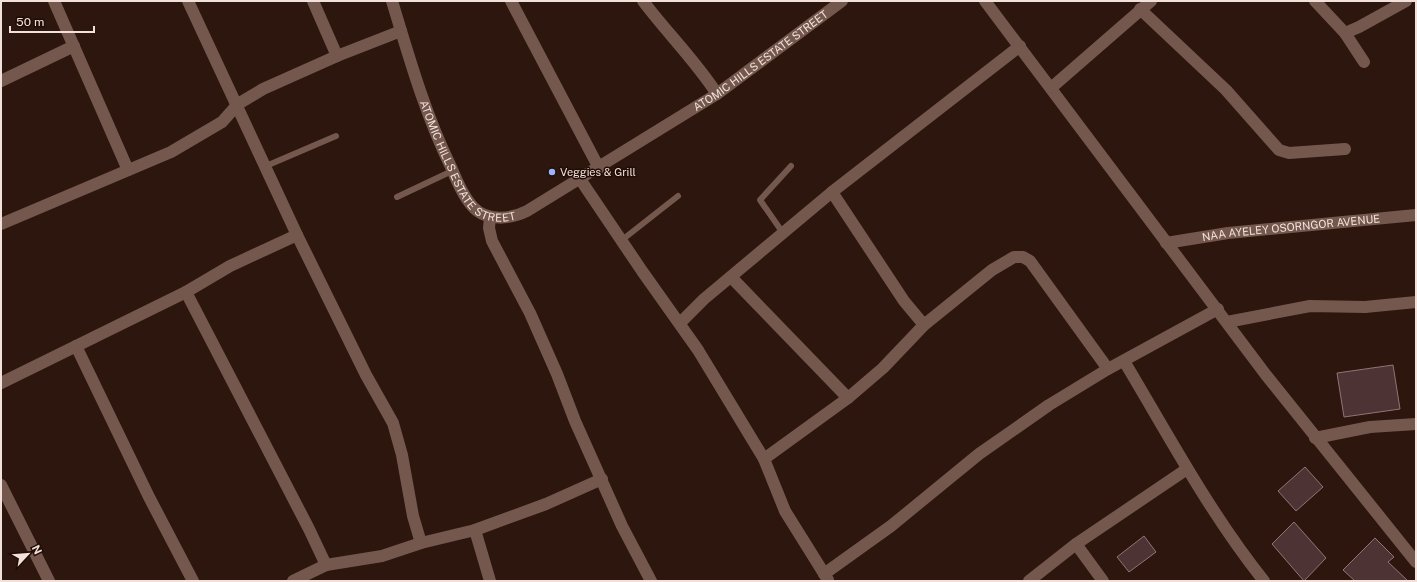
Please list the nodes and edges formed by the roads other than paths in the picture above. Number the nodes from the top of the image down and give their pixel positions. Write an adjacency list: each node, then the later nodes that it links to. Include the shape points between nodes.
1 (54, 1): 15 (street)
2 (188, 1): 22 (street)
3 (313, 1): 17 (street)
4 (392, 1): 13 (street, ATOMIC HILLS ESTATE STREET)
5 (511, 1): 27 (street)
6 (643, 1): 21 (street, via 663,28 691,56)
7 (842, 1): 21 (street, ATOMIC HILLS ESTATE STREET)
8 (985, 1): 16 (street)
9 (1151, 1): 12 (street)
10 (1315, 1): 14 (street)
11 (1406, 1): 14 (street)
12 (1140, 9): 20 (street); 24 (street, via 1226,90 1278,150 1289,153)
13 (401, 30): 17 (street); 29 (street, ATOMIC HILLS ESTATE STREET, via 429,116)
14 (1345, 33): 18 (street)
15 (74, 46): 19 (street); 28 (street)
16 (1020, 46): 20 (street); 31 (street)
17 (337, 56): 22 (street, via 263,89)
18 (1364, 62)
19 (1, 81)
20 (1051, 88): 40 (street)
21 (717, 94): 27 (street, ATOMIC HILLS ESTATE STREET)
22 (238, 104): 25 (street); 28 (street, via 222,122 201,136)
23 (336, 136): 25 (lane)
24 (1345, 149)
25 (266, 166): 38 (street)
26 (791, 166): 37 (lane, via 760,200)
27 (599, 168): 30 (street, ATOMIC HILLS ESTATE STREET)
28 (128, 170): 36 (street)
29 (452, 171): 33 (lane); 35 (street, ATOMIC HILLS ESTATE STREET, via 474,208)
30 (580, 179): 35 (street, ATOMIC HILLS ESTATE STREET, via 527,212 515,217); 39 (street)
31 (832, 192): 37 (street); 47 (street, via 904,301)
32 (678, 196): 39 (lane)
33 (397, 197)
34 (1416, 215): 40 (street, NAA AYELEY OSORNGOR AVENUE, via 1236,232)
35 (490, 217): 57 (street, via 492,240 530,313)
36 (1, 224)
37 (783, 233): 41 (street)
38 (297, 236): 42 (street, via 230,266); 60 (street, via 366,375 393,423)
39 (622, 240): 46 (street)
40 (1166, 243): 44 (street)
41 (731, 277): 46 (street); 52 (street)
42 (186, 292): 48 (street); 63 (street)
43 (1416, 302): 45 (street, via 1365,307 1310,306)
44 (1218, 309): 45 (street); 49 (street)
45 (1227, 322): 54 (street)
46 (680, 323): 55 (street)
47 (924, 325): 50 (street, via 992,270 1014,257 1023,257 1030,261); 52 (street, via 883,368)
48 (76, 346): 51 (street); 66 (street)
49 (1124, 361): 50 (street); 56 (street)
50 (1108, 369): 64 (street, via 1049,405 978,454)
51 (1, 383)
52 (848, 398): 55 (street)
53 (1416, 424): 54 (street, via 1370,427)
54 (1316, 438): 62 (street, via 1356,484)
55 (764, 459): 64 (street, via 785,511)
56 (1187, 469): 61 (street); 72 (street, via 1234,544)
57 (602, 479): 59 (street, via 546,504); 69 (street, via 622,526)
58 (1, 485): 65 (street)
59 (475, 530): 60 (street); 68 (street)
60 (421, 543): 63 (street, via 382,556)
61 (1076, 544): 70 (street); 71 (street)
62 (1416, 562)
63 (326, 565): 67 (street)
64 (826, 577)
65 (49, 581)
66 (193, 581)
67 (293, 581)
68 (490, 581)
69 (651, 581)
70 (1029, 581)
71 (1103, 581)
72 (1264, 581)

